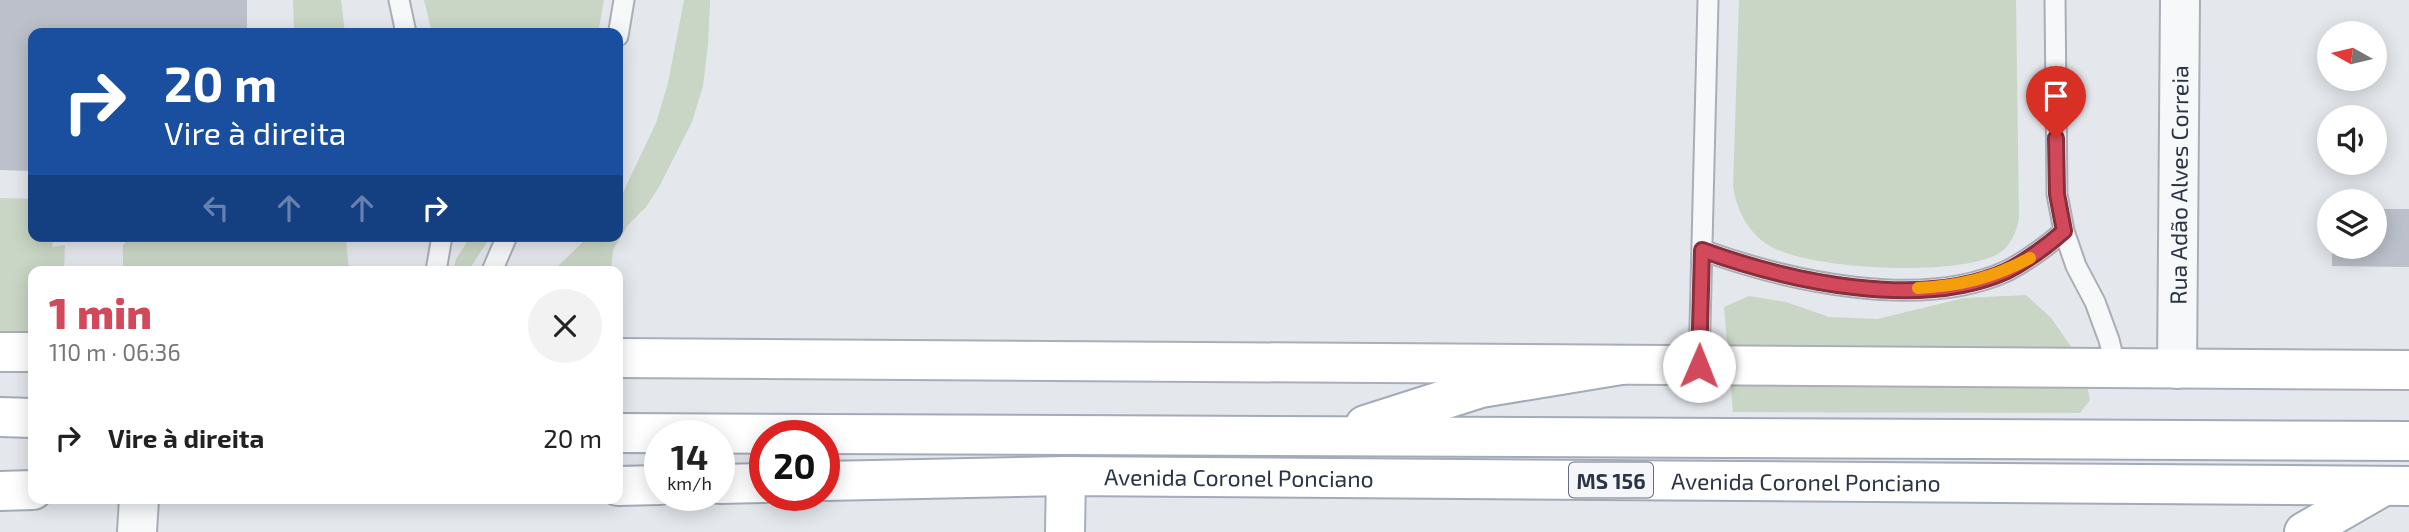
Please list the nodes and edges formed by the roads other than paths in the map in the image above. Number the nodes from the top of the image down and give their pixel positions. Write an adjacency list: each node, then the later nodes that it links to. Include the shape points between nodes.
1 (399, 0): 6 (lane)
2 (624, 0): 7 (lane)
3 (1707, 0): 11 (lane)
4 (2055, 0): 8 (lane, via 2057,194)
5 (2180, 0): 20 (street, Rua Adão Alves Correia)
6 (405, 28)
7 (619, 28)
8 (2064, 231): 11 (lane, via 2005,271 1949,287 1841,286 1747,266); 19 (lane, via 2095,302)
9 (441, 242): 12 (lane)
10 (504, 242): 13 (lane)
11 (1702, 250): 18 (lane)
12 (437, 266)
13 (494, 266)
14 (0, 352): 15 (main road)
15 (28, 352)
16 (623, 358): 17 (main road)
17 (1621, 365): 18 (main road); 25 (main road, via 1481,388)
18 (1699, 366): 19 (main road)
19 (2116, 368): 20 (main road)
20 (2177, 369): 21 (main road)
21 (2409, 370)
22 (0, 417): 23 (main road)
23 (28, 418)
24 (623, 433): 25 (main road)
25 (1332, 436): 26 (main road)
26 (2409, 441)
27 (1066, 476): 28 (main road, Avenida Coronel Ponciano / MS 156); 31 (main road, Avenida Coronel Ponciano / MS 156); 36 (main road)
28 (840, 481)
29 (644, 485): 30 (main road)
30 (623, 486)
31 (2397, 486): 37 (main road)
32 (0, 491): 33 (main road)
33 (28, 491)
34 (139, 504): 35 (street)
35 (137, 532)
36 (1065, 532)
37 (2304, 532)

